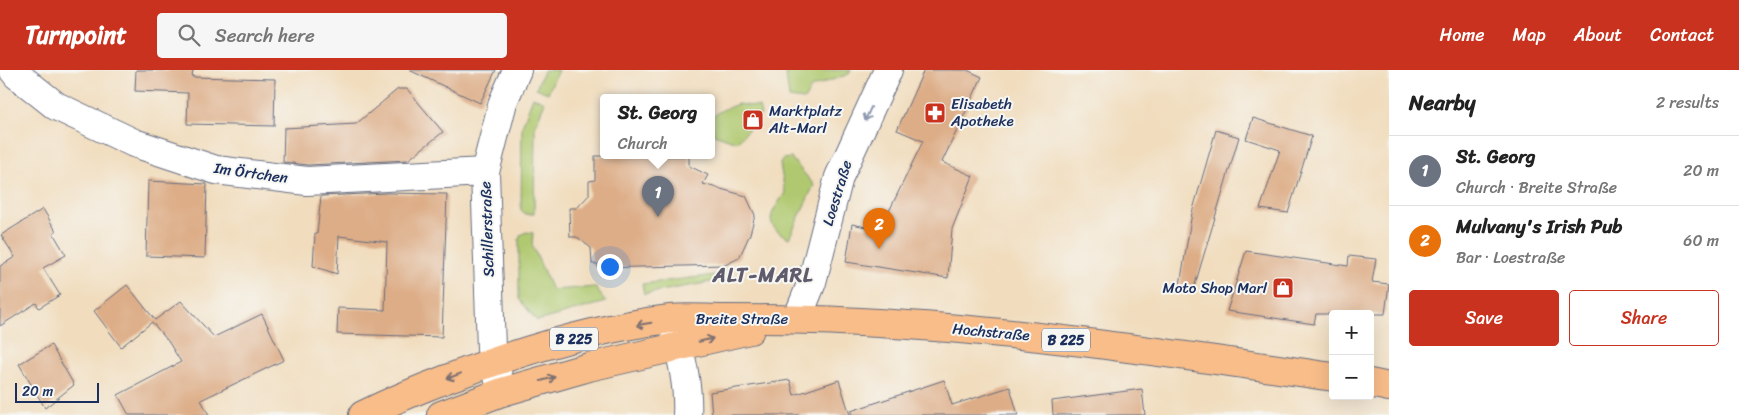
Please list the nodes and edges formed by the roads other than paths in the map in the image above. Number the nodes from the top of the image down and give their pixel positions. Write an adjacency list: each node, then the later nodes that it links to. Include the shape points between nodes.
1 (13, 70): 4 (street, Im Örtchen, via 56,106 134,143 216,170 307,181)
2 (517, 70): 4 (street, Schillerstraße, via 503,102)
3 (888, 70): 6 (street, Loestraße, one-way to 6, via 839,177 812,282)
4 (485, 172): 8 (street, Schillerstraße)
5 (672, 319): 6 (main road, Breite Straße / B 225); 7 (street); 8 (main road, Breite Straße / B 225, one-way to 8, via 530,349)
6 (797, 319): 7 (main road, Breite Straße / B 225, one-way to 6); 9 (main road, Hochstraße / B 225, via 893,323 1029,336)
7 (678, 346): 12 (main road, Breite Straße / B 225, one-way to 7); 15 (street, via 688,403)
8 (493, 361): 12 (street, Schillerstraße); 13 (main road, Breite Straße / B 225, one-way to 13)
9 (1329, 376)
10 (1374, 384): 11 (main road)
11 (1389, 386)
12 (502, 392): 14 (main road, Breite Straße / B 225)
13 (362, 415)
14 (440, 415)
15 (687, 415)

